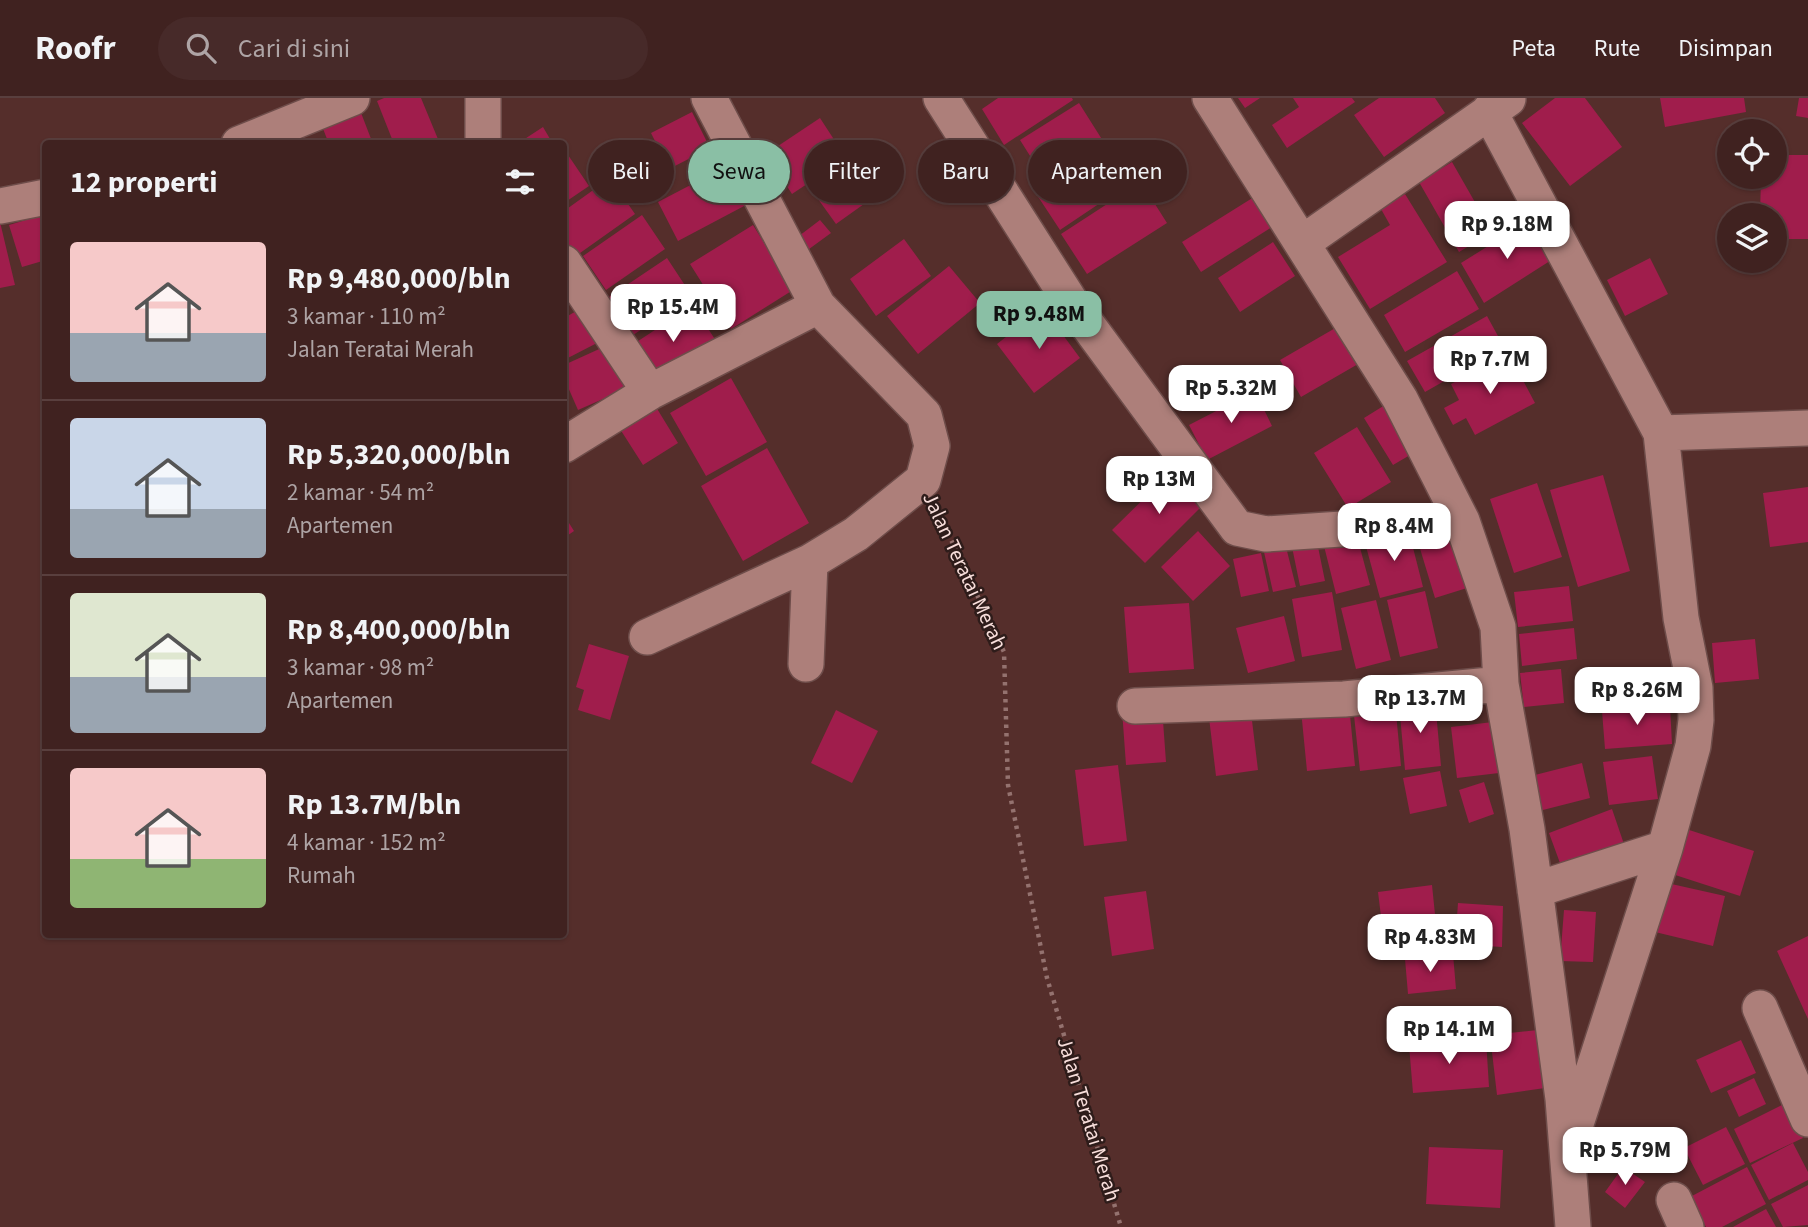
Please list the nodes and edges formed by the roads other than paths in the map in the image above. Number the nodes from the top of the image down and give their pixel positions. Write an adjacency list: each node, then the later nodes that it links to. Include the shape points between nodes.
1 (352, 98): 7 (street)
2 (483, 98): 8 (street)
3 (709, 98): 13 (street, Jalan Teratai Merah)
4 (941, 98): 18 (street, via 1070,301 1237,528 1266,534)
5 (1210, 98): 11 (street)
6 (1499, 104): 11 (street); 16 (street)
7 (249, 140)
8 (483, 140)
9 (42, 198): 10 (street)
10 (0, 206)
11 (1302, 243): 18 (street, via 1400,399)
12 (567, 268): 14 (street)
13 (818, 306): 14 (street); 19 (street, Jalan Teratai Merah, via 924,415 932,446 923,480 856,534)
14 (650, 392): 17 (street)
15 (1808, 428): 16 (street)
16 (1661, 433): 24 (street, via 1696,720)
17 (567, 443)
18 (1462, 521): 22 (street, via 1498,627)
19 (810, 562): 20 (street); 21 (street)
20 (647, 637)
21 (806, 664)
22 (1501, 684): 23 (street, via 1344,699); 25 (street)
23 (1135, 706)
24 (1665, 848): 25 (street); 28 (street)
25 (1535, 890): 28 (street)
26 (1760, 1009): 27 (street)
27 (1808, 1119)
28 (1567, 1152): 29 (street)
29 (1573, 1227)

